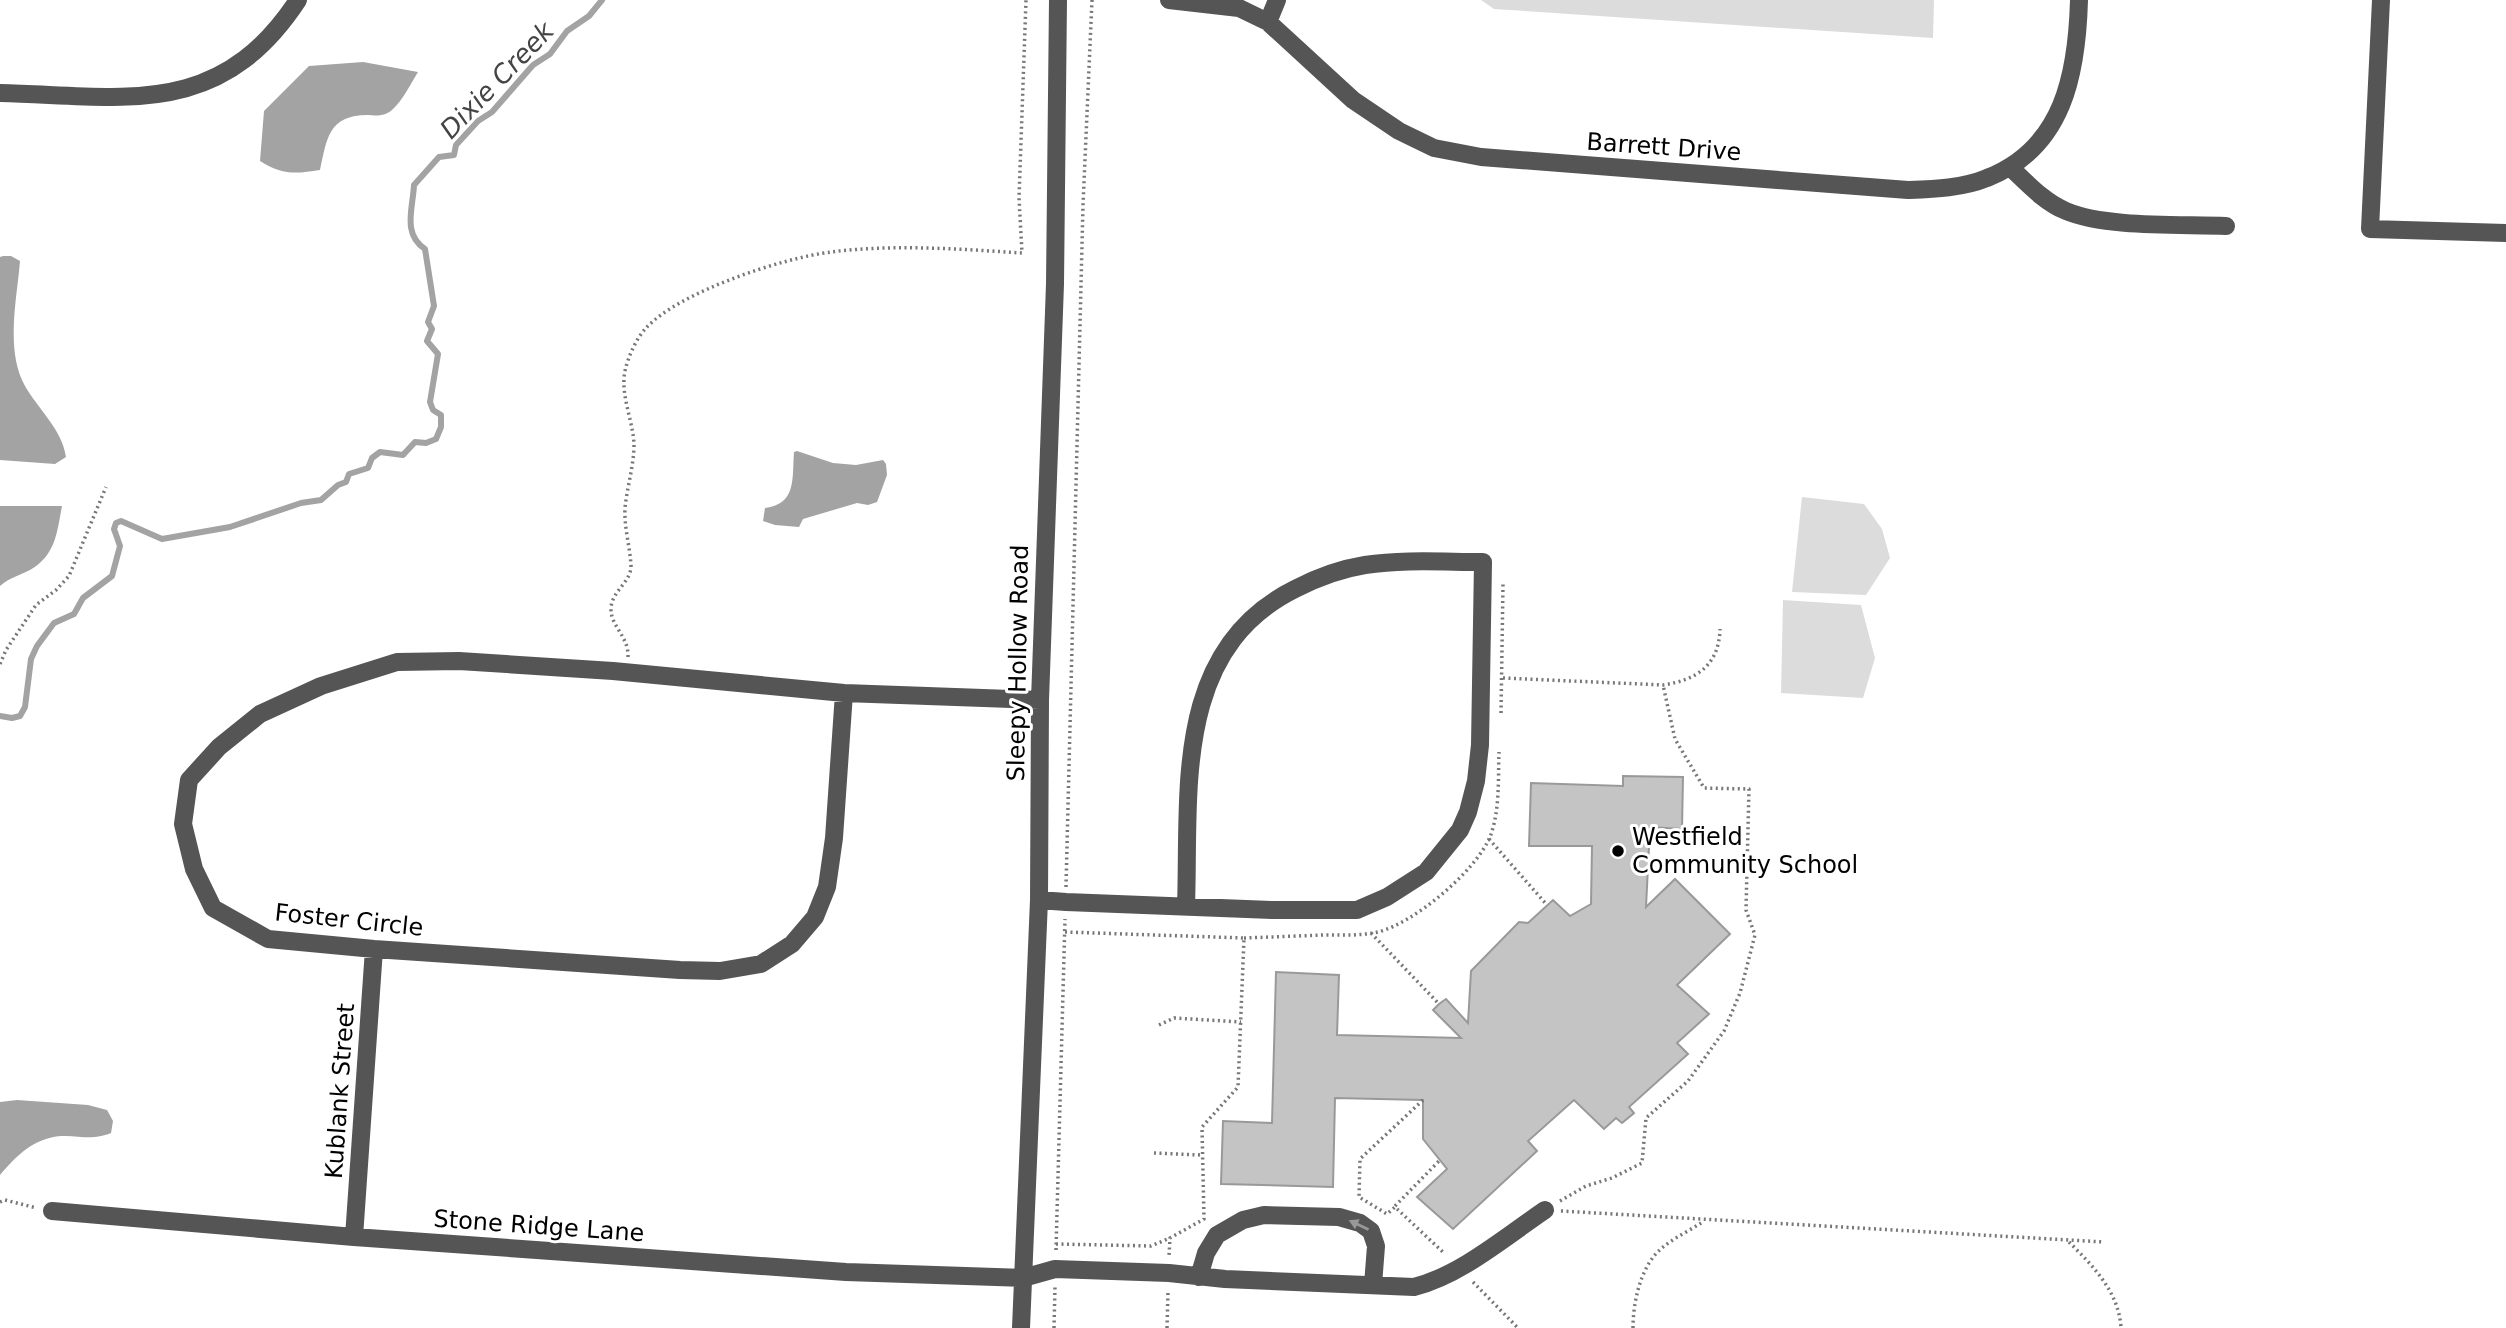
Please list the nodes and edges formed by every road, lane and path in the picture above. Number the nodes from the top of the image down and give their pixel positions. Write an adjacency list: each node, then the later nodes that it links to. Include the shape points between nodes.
1 (298, 0): 10 (street, via 251,57 202,84 171,93 132,96)
2 (1026, 0): 18 (path, via 1022,253 909,248 800,258 754,271 679,303 645,329 624,380 634,443 625,528 631,569 611,610 629,645)
3 (1058, 0): 22 (street, Sleepy Hollow Road, via 1055,284)
4 (1092, 0): 27 (path)
5 (1169, 0): 9 (street, Barrett Drive, via 1239,8)
6 (1277, 0): 9 (street)
7 (2079, 0): 11 (street, Barrett Drive, via 2076,58 2061,107 2033,149)
8 (2381, 0): 13 (street, via 2370,229)
9 (1268, 22): 11 (street, Barrett Drive, via 1353,100 1399,131 1434,148 1480,157 1908,190 1984,180)
10 (0, 93)
11 (2011, 167): 12 (street, via 2042,197 2094,220)
12 (2226, 226)
13 (2506, 233)
14 (106, 487): 17 (path, via 69,576 36,605)
15 (1503, 584): 19 (path)
16 (1720, 629): 20 (path, via 1710,663 1689,680)
17 (0, 664)
18 (628, 673): 21 (street, Foster Circle); 33 (street, Foster Circle, via 459,661 397,662 321,686 260,714 219,747 189,780 183,824 194,869 213,908 268,939)
19 (1502, 678): 20 (path); 23 (path)
20 (1663, 685): 43 (path, via 1675,739 1704,788 1749,789 1746,910 1755,935 1740,993 1724,1031 1688,1081 1646,1118 1642,1163 1586,1185)
21 (845, 693): 22 (street, Foster Circle); 33 (street, Foster Circle, via 827,887 815,917 792,944 761,964 720,971 680,970)
22 (1040, 700): 26 (street, Sleepy Hollow Road)
23 (1501, 719)
24 (1500, 746): 25 (path, via 1498,800)
25 (1489, 839): 28 (path); 31 (path, via 1465,872 1422,909)
26 (1039, 900): 27 (street); 55 (street, Sleepy Hollow Road)
27 (1066, 902): 29 (street); 30 (path)
28 (1546, 905)
29 (1186, 906): 29 (street, via 1357,910 1413,882 1448,847 1468,812 1479,764 1483,562 1386,562 1338,570 1287,593 1247,621 1212,673 1196,722)
30 (1064, 932): 32 (path); 50 (path)
31 (1371, 933): 32 (path); 34 (path)
32 (1244, 938): 35 (path)
33 (374, 949): 46 (street, Kublank Street)
34 (1439, 1004)
35 (1241, 1022): 36 (path, via 1174,1018); 39 (path, via 1238,1087 1202,1127)
36 (1159, 1025)
37 (1423, 1100): 42 (path, via 1360,1159 1359,1196 1387,1214)
38 (1154, 1153): 39 (path)
39 (1201, 1155): 47 (path, via 1204,1219)
40 (1440, 1160): 42 (path)
41 (0, 1202): 44 (path)
42 (1395, 1207): 52 (path)
43 (1545, 1210): 45 (path); 52 (street, Stone Ridge Lane)
44 (52, 1211): 46 (street, Stone Ridge Lane)
45 (1707, 1220): 48 (path); 61 (path, via 1661,1249 1642,1275)
46 (354, 1237): 55 (street, Stone Ridge Lane, via 846,1272)
47 (1170, 1238): 50 (path, via 1151,1246); 53 (path)
48 (2068, 1240): 49 (path); 62 (path, via 2100,1273 2120,1313)
49 (2104, 1242)
50 (1056, 1244): 51 (path)
51 (1055, 1269): 53 (street, Stone Ridge Lane); 55 (street, Stone Ridge Lane); 58 (path)
52 (1459, 1269): 56 (street, Stone Ridge Lane, via 1414,1287); 60 (path)
53 (1169, 1273): 54 (street, Stone Ridge Lane); 59 (path)
54 (1199, 1277): 56 (street, Stone Ridge Lane); 56 (street, one-way to 54, via 1376,1246 1371,1231 1339,1217 1264,1215 1243,1220 1217,1235)
55 (1023, 1278): 57 (street, Sleepy Hollow Road)
56 (1373, 1284)
57 (1021, 1328)
58 (1054, 1328)
59 (1167, 1328)
60 (1518, 1328)
61 (1633, 1328)
62 (2121, 1328)

